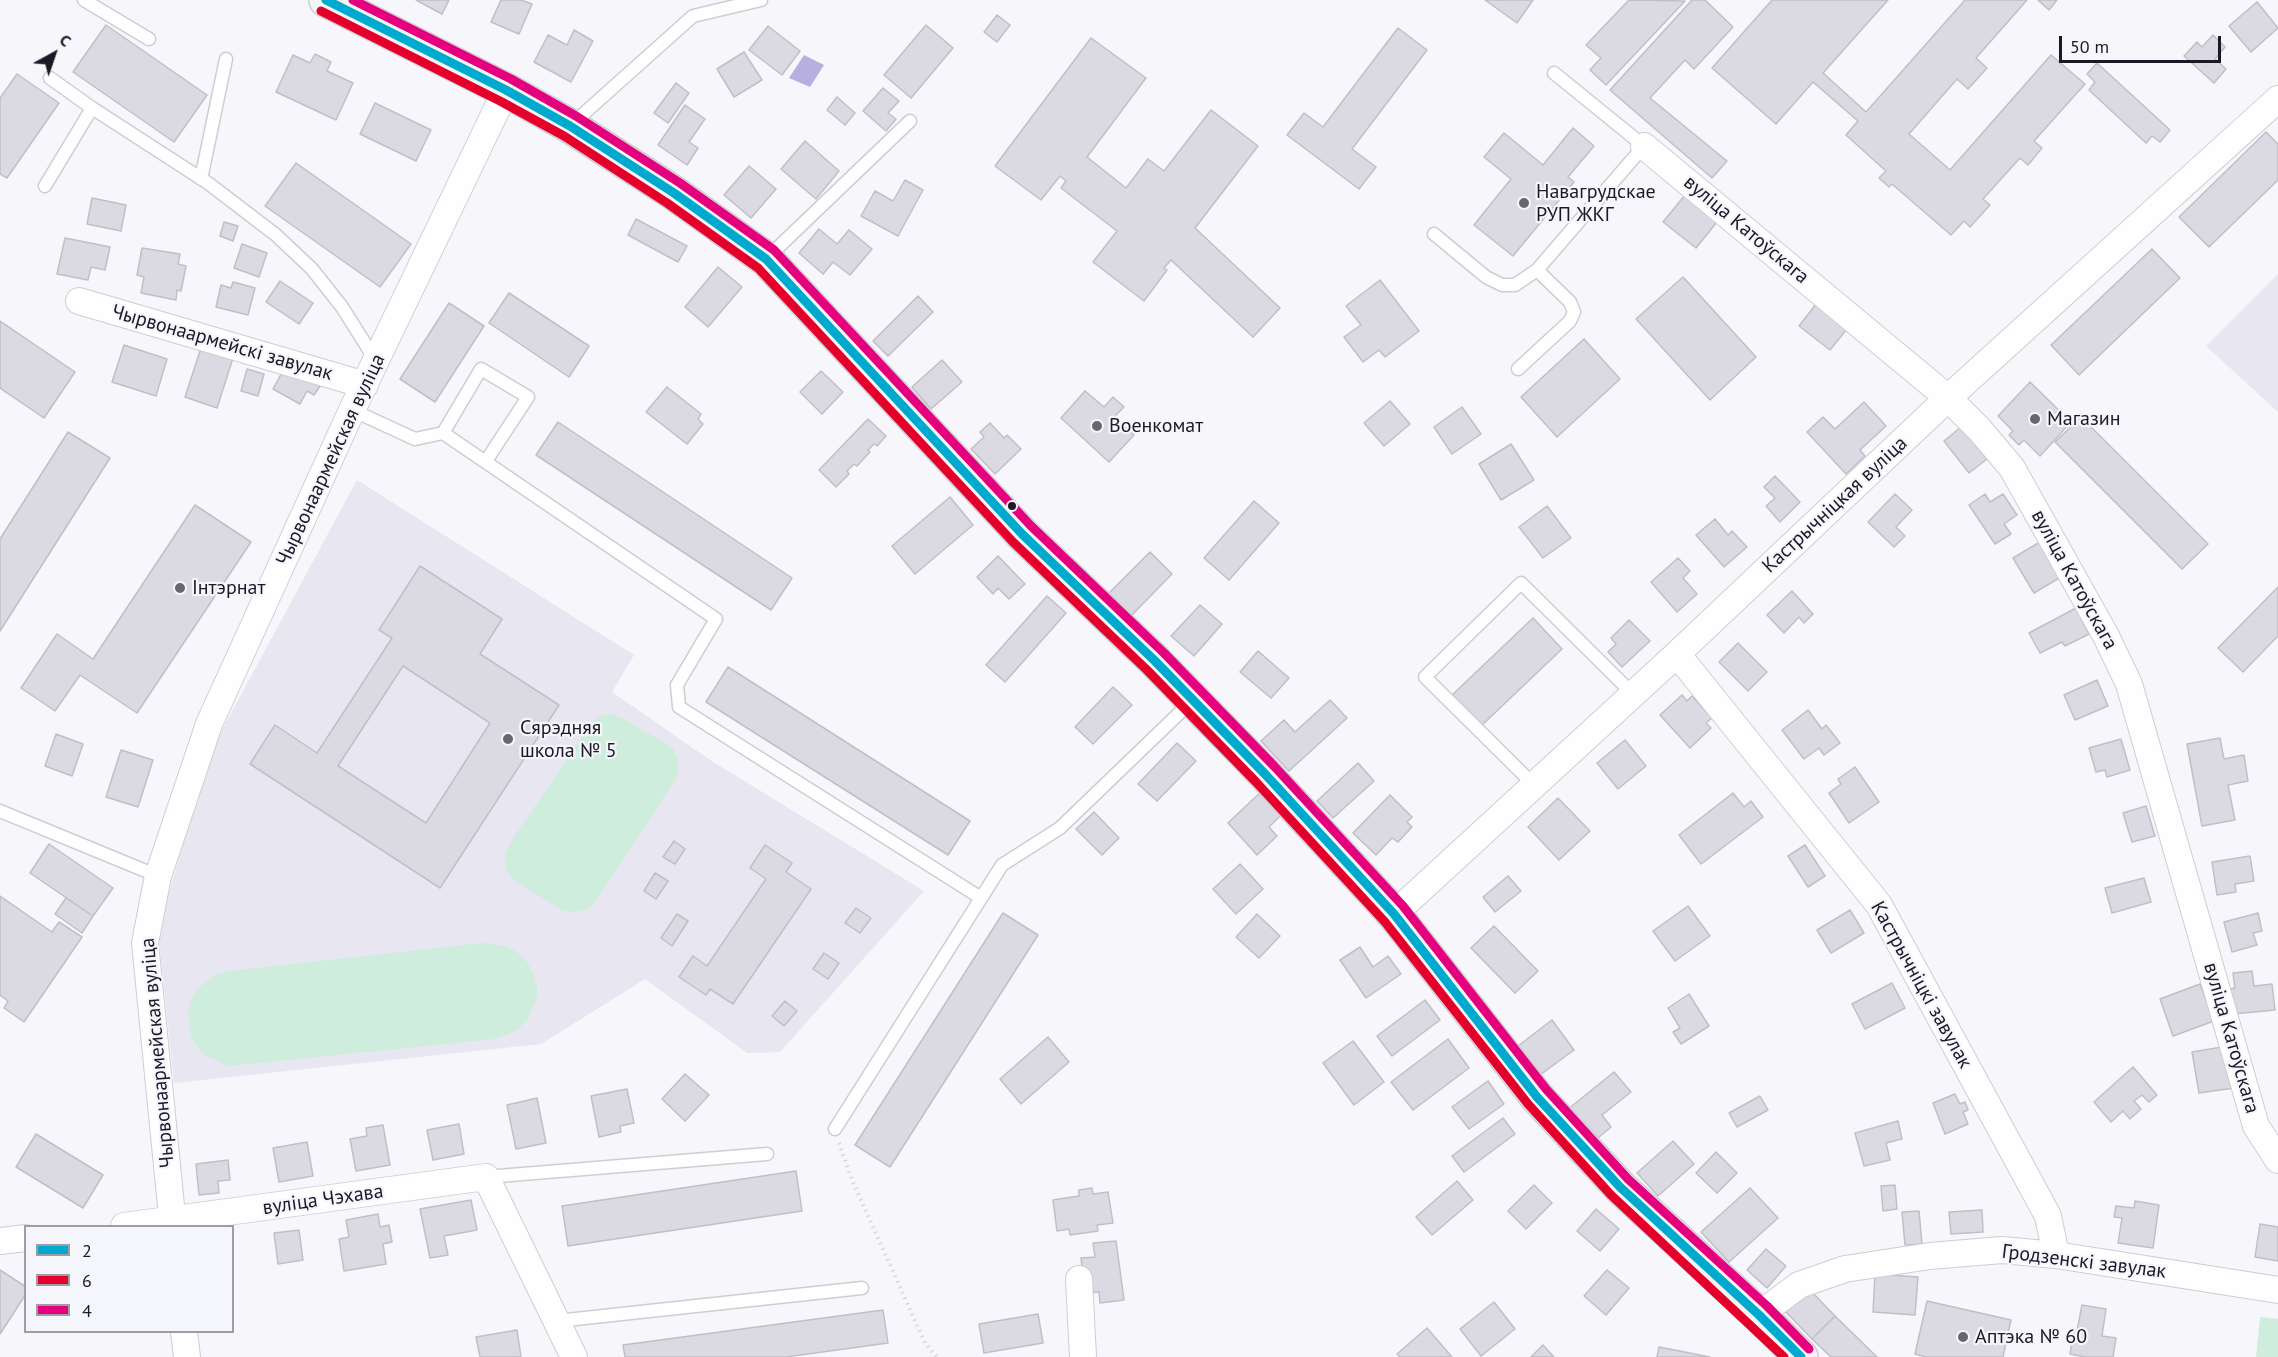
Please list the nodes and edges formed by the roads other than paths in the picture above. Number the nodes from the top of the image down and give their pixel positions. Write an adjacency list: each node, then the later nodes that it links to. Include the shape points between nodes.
1 (84, 0): 5 (lane)
2 (326, 0): 9 (street)
3 (761, 0): 4 (lane)
4 (740, 2): 13 (lane, via 693,16)
5 (149, 39)
6 (226, 58): 15 (lane)
7 (1554, 73): 14 (lane)
8 (50, 78): 11 (lane)
9 (506, 90): 13 (street); 21 (street, Чырвонаармейская вуліца)
10 (2278, 99): 24 (street, Кастрычніцкая вуліца)
11 (92, 108): 15 (lane); 16 (lane)
12 (910, 121): 18 (lane)
13 (570, 126): 18 (street)
14 (1644, 146): 19 (lane); 24 (street, вуліца Катоўскага)
15 (201, 179): 21 (lane, via 276,235 312,269 342,307)
16 (45, 186)
17 (1434, 234): 19 (lane, via 1486,277 1502,285 1515,285)
18 (766, 259): 30 (street, via 1011,522 1053,551)
19 (1537, 270): 22 (lane, via 1570,302 1574,312 1570,321)
20 (79, 301): 23 (street, Чырвонаармейскі завулак)
21 (376, 362): 23 (street, Чырвонаармейская вуліца)
22 (1518, 369)
23 (365, 386): 25 (street, Чырвонаармейская вуліца)
24 (1948, 398): 28 (street, Кастрычніцкая вуліца); 38 (street, вуліца Катоўскага, via 2012,468 2129,684 2256,1126)
25 (352, 410): 26 (lane, via 415,439); 33 (street, Чырвонаармейская вуліца, via 209,724)
26 (443, 433): 27 (lane); 27 (lane, via 481,369 528,397)
27 (486, 461): 34 (lane, via 716,619 677,685 679,707)
28 (1677, 654): 29 (street, Кастрычніцкая вуліца); 44 (street, Кастрычніцкі завулак, via 1879,905 2048,1216)
29 (1633, 694): 31 (street, Кастрычніцкая вуліца); 31 (lane, via 1521,584 1425,677)
30 (1193, 700): 34 (lane, via 1060,828 1002,865); 35 (street)
31 (1533, 784): 35 (street, Кастрычніцкая вуліца)
32 (0, 811): 33 (lane)
33 (158, 876): 40 (street, Чырвонаармейская вуліца, via 145,943)
34 (981, 898): 36 (lane)
35 (1394, 914): 48 (street, via 1537,1097 1620,1186)
36 (835, 1129)
37 (767, 1154): 39 (lane)
38 (2278, 1160)
39 (486, 1177): 40 (street, вуліца Чэхава); 49 (street)
40 (173, 1224): 41 (street, вуліца Чэхава)
41 (157, 1225)
42 (24, 1238): 43 (street)
43 (0, 1241)
44 (2056, 1255): 47 (street, Гродзенскі завулак); 48 (street, Гродзенскі завулак, via 2002,1250 1845,1269 1799,1285)
45 (1079, 1279): 53 (street)
46 (862, 1288): 49 (lane)
47 (2278, 1290)
48 (1759, 1315): 54 (street)
49 (558, 1321): 52 (street)
50 (184, 1333): 51 (street)
51 (187, 1357)
52 (574, 1357)
53 (1083, 1357)
54 (1801, 1357)

